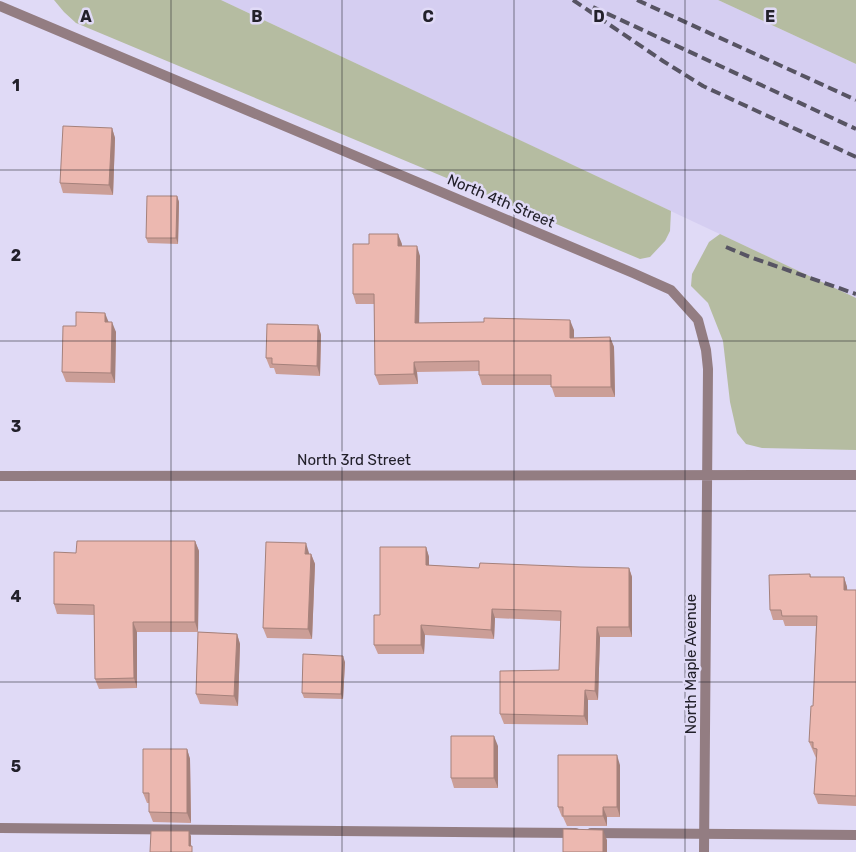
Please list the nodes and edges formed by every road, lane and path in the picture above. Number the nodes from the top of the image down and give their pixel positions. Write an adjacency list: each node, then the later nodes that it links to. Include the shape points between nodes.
1 (3, 0): 2 (street)
2 (0, 5): 5 (street, North 4th Street, via 671,290 698,320 706,350)
3 (856, 475): 5 (street)
4 (0, 476): 5 (street, North 3rd Street)
5 (708, 476): 7 (street, North Maple Avenue)
6 (0, 828): 7 (street)
7 (704, 834): 8 (street); 9 (street, North Maple Avenue)
8 (856, 835)
9 (704, 852)

